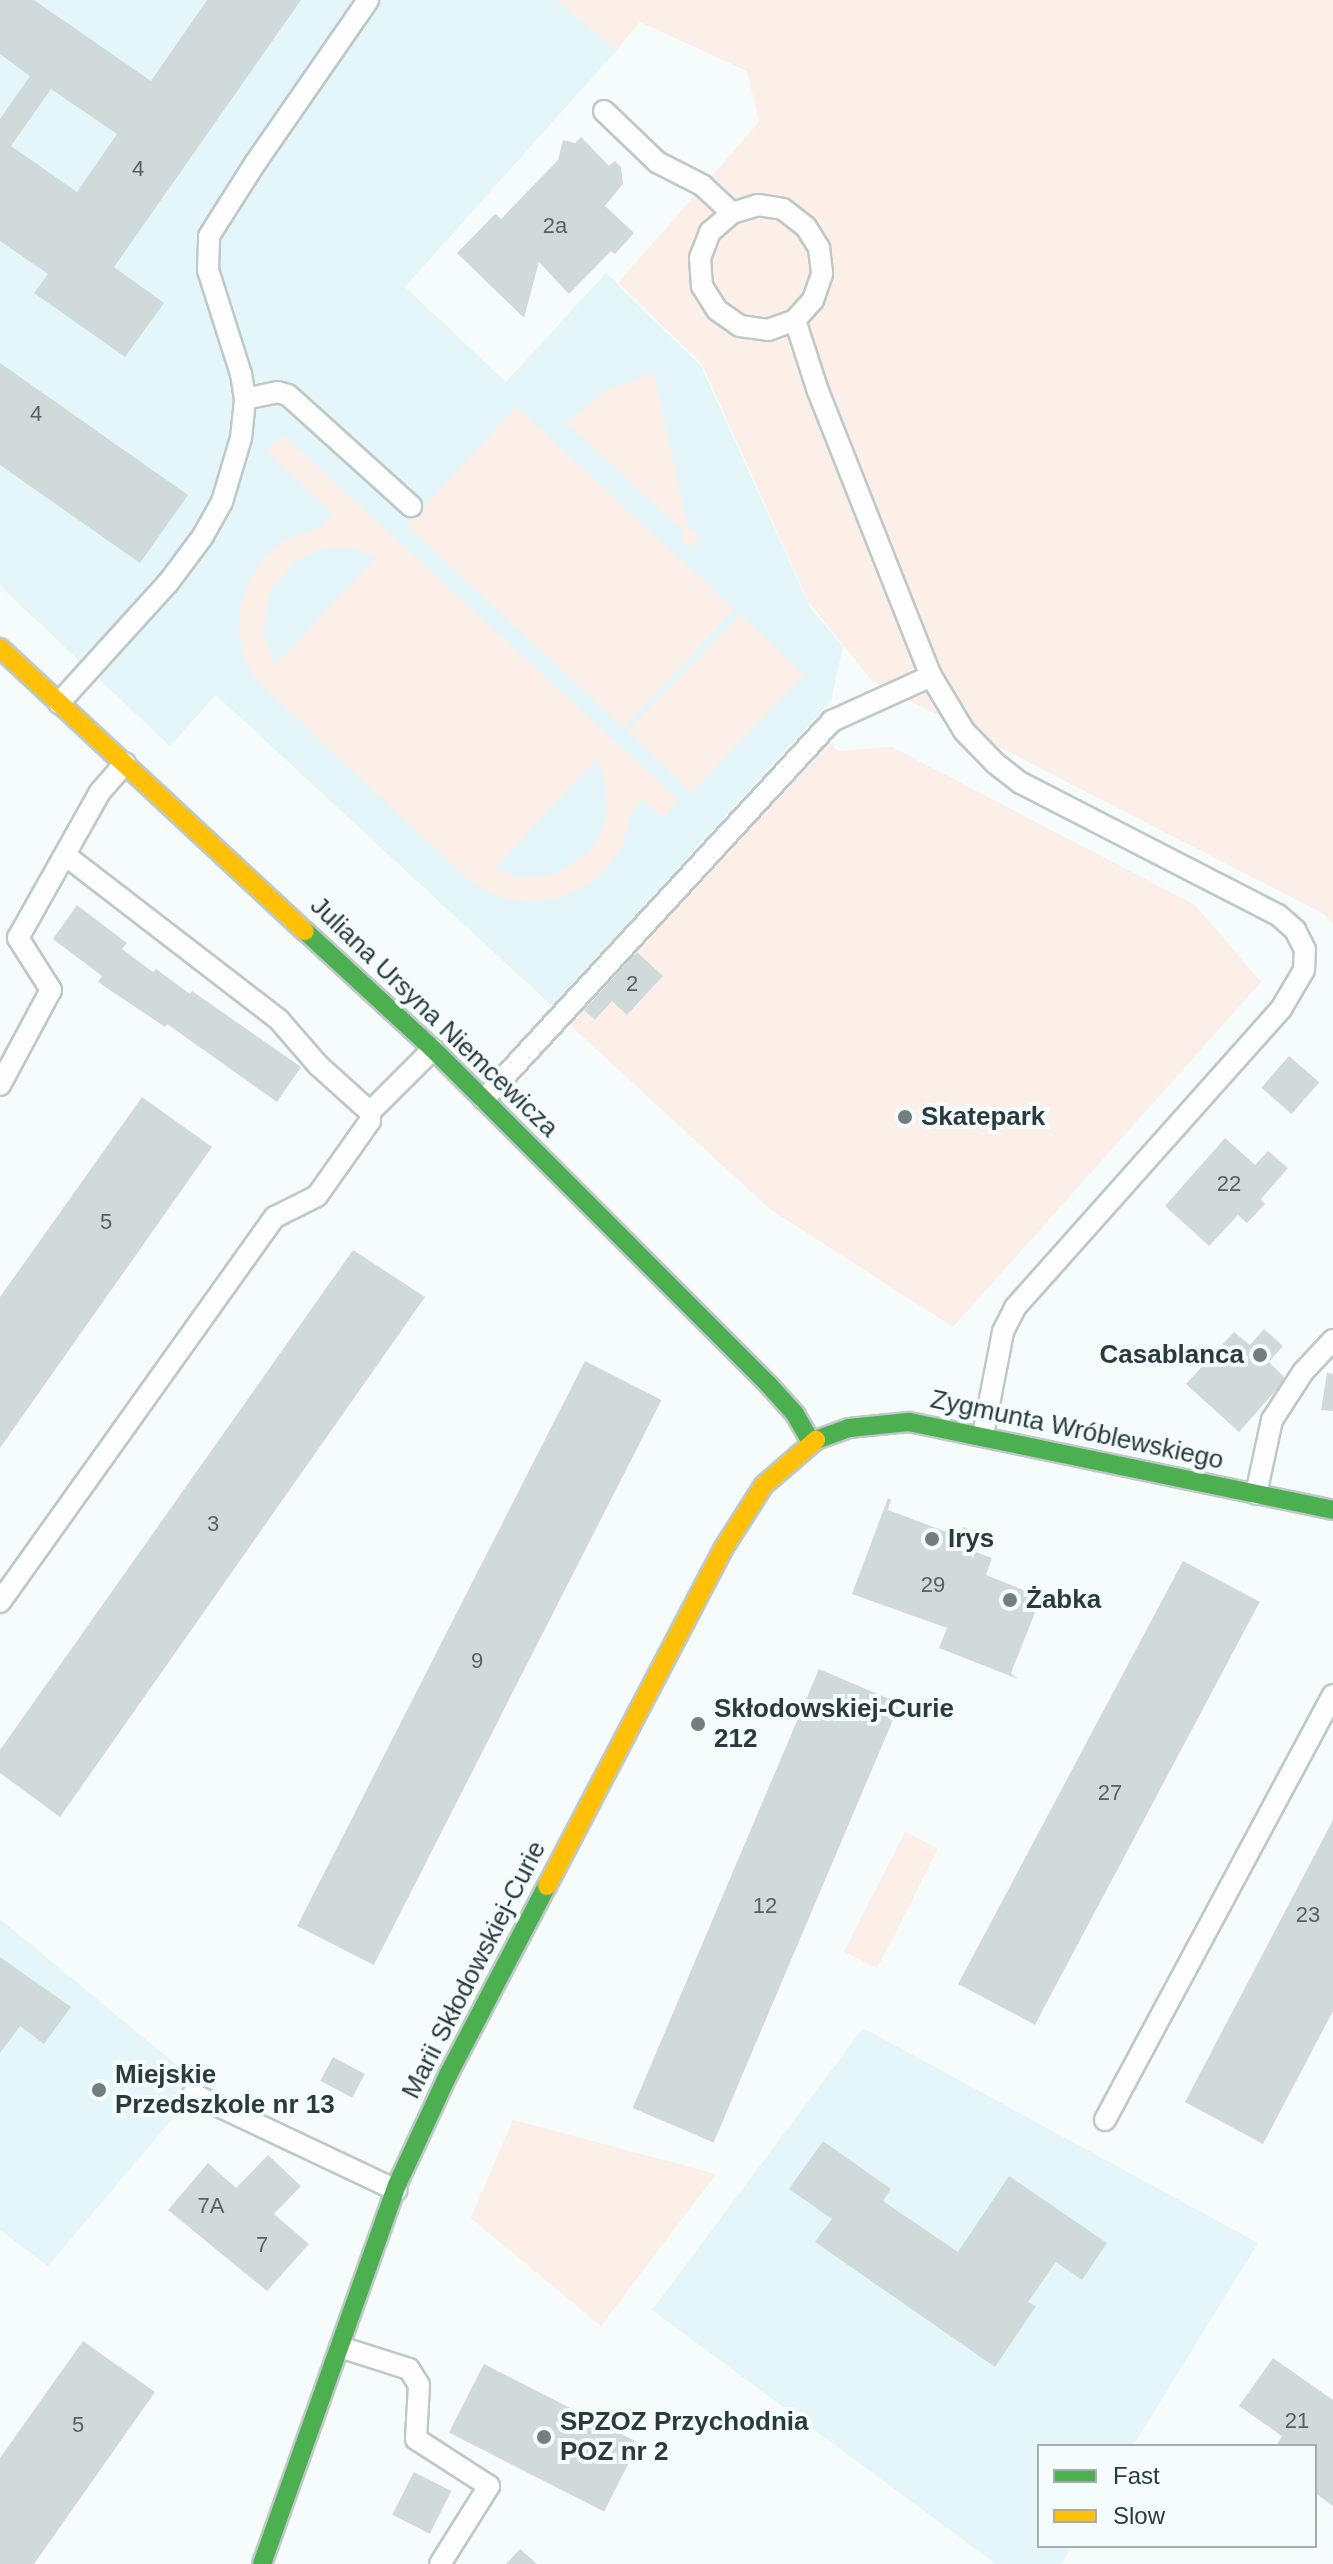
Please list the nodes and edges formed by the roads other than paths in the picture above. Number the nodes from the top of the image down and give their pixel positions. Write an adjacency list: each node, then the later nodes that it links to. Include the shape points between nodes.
1 (368, 0): 5 (lane, via 209,236 208,270)
2 (604, 111): 3 (lane, via 657,162 702,185)
3 (732, 213): 4 (lane, via 758,205 783,209 806,227 819,248 822,274 813,300); 4 (lane, via 710,232 700,258 702,286 717,310 740,326 768,330)
4 (795, 320): 8 (lane)
5 (245, 399): 6 (lane, via 277,392 288,395); 9 (lane, via 234,470 203,536 168,583)
6 (411, 506)
7 (0, 648): 9 (street, Juliana Ursyna Niemcewicza)
8 (931, 676): 14 (lane, via 826,727); 17 (lane, via 964,731 1021,783 1278,915 1295,930 1305,950 1304,970 1281,1009 1015,1308 1003,1332)
9 (59, 703): 10 (street, Juliana Ursyna Niemcewicza)
10 (125, 763): 11 (lane, via 100,792); 12 (street, Juliana Ursyna Niemcewicza)
11 (65, 855): 13 (lane, via 18,938 51,990); 15 (lane, via 279,1020)
12 (433, 1049): 14 (street, Juliana Ursyna Niemcewicza); 15 (lane)
13 (0, 1085)
14 (484, 1099): 18 (street, Juliana Ursyna Niemcewicza, via 769,1385)
15 (370, 1112): 21 (lane, via 370,1121 317,1196 275,1217)
16 (1333, 1340): 19 (lane, via 1303,1372 1272,1420)
17 (983, 1435): 18 (street, Zygmunta Wróblewskiego, via 909,1422 849,1428); 19 (street, Zygmunta Wróblewskiego)
18 (811, 1442): 25 (street, Marii Skłodowskiej-Curie, via 764,1485 723,1549 448,2075)
19 (1256, 1494): 20 (street, Zygmunta Wróblewskiego)
20 (1333, 1510)
21 (0, 1602)
22 (1333, 1695): 24 (lane)
23 (193, 2094): 25 (lane)
24 (1105, 2120)
25 (396, 2190): 26 (street, Marii Skłodowskiej-Curie)
26 (340, 2347): 27 (street, Marii Skłodowskiej-Curie); 28 (lane, via 409,2369 419,2385 416,2439 489,2486)
27 (262, 2564)
28 (440, 2564)

